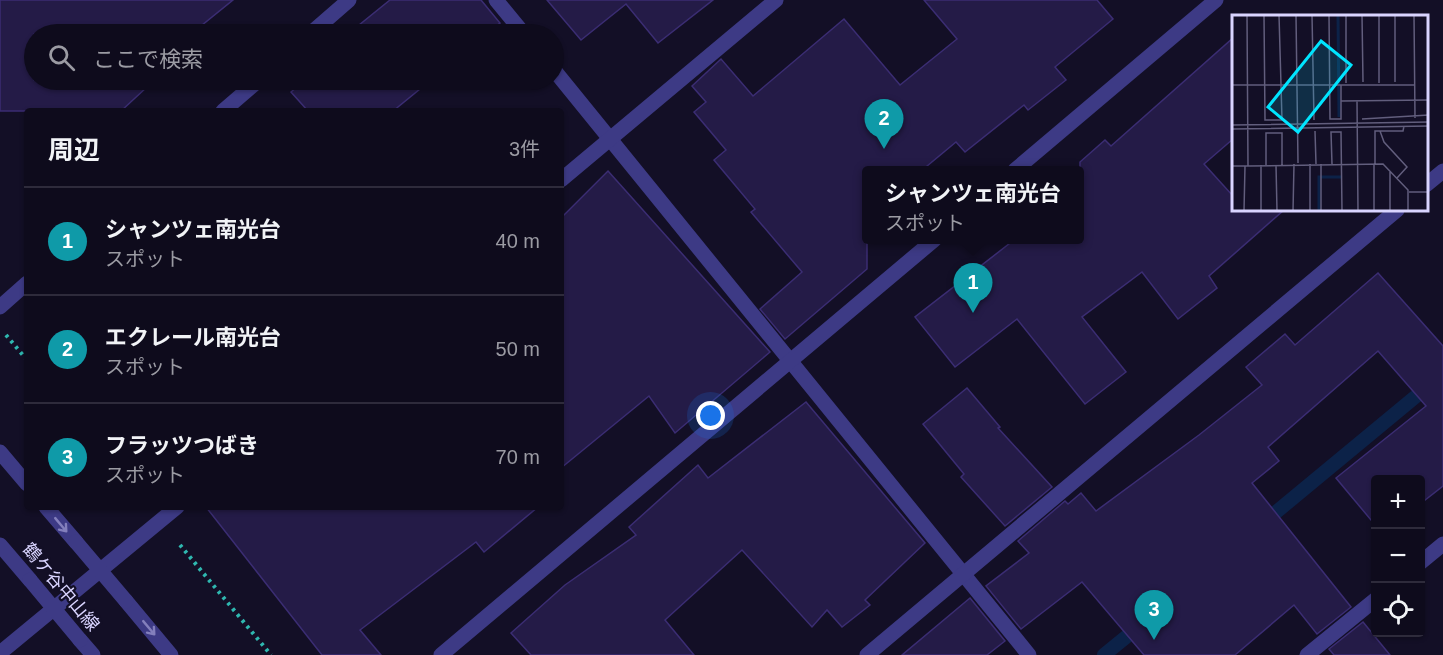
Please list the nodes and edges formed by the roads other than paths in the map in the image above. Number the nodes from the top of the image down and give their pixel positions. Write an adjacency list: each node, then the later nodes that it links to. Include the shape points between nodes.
1 (349, 0): 5 (street)
2 (495, 0): 6 (street)
3 (776, 0): 10 (street)
4 (1216, 0): 11 (street)
5 (321, 24)
6 (515, 24)
7 (564, 82): 10 (street)
8 (247, 90): 9 (street)
9 (226, 108)
10 (610, 139): 13 (street); 19 (street)
11 (1021, 166)
12 (1443, 171): 14 (street)
13 (564, 177)
14 (1428, 183)
15 (1395, 212): 27 (street)
16 (929, 244): 19 (street)
17 (24, 286): 18 (street)
18 (0, 307)
19 (791, 361): 27 (street); 32 (street)
20 (0, 452): 21 (street)
21 (24, 480)
22 (49, 510): 31 (street, one-way to 31, bridge)
23 (174, 510): 29 (street)
24 (0, 544): 30 (street, 鶴ケ谷中山線, bridge)
25 (1443, 544): 26 (street)
26 (1425, 559)
27 (963, 574): 33 (street); 34 (street)
28 (1371, 603): 35 (street)
29 (0, 653)
30 (93, 655)
31 (171, 655)
32 (441, 655)
33 (867, 655)
34 (1029, 655)
35 (1307, 655)

